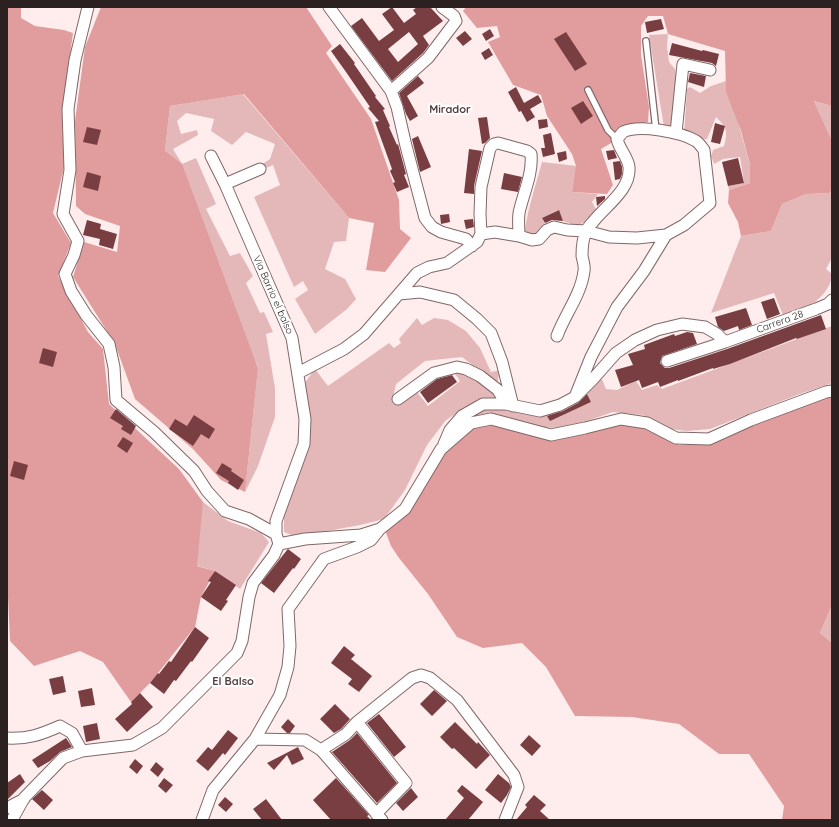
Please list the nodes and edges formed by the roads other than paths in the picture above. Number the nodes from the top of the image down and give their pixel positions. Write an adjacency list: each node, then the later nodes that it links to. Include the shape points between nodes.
1 (88, 7): 31 (street, via 75,60 68,109 70,170 62,214 78,241 65,274 71,291 109,344 114,367 116,400 194,471 225,511 248,518)
2 (329, 7): 6 (street)
3 (442, 7): 6 (street, via 454,16 456,21 428,58)
4 (646, 41): 8 (lane)
5 (710, 70): 9 (street, via 683,64)
6 (391, 90): 18 (street, via 425,218 432,227 466,239)
7 (588, 90): 10 (lane, via 608,130)
8 (656, 130): 9 (street); 10 (street, via 633,129 622,133)
9 (676, 133): 16 (street, via 694,140 704,150 710,203)
10 (617, 139): 14 (street, via 628,161 628,177 622,191)
11 (211, 156): 13 (street, Via Barrio el balso)
12 (260, 170): 13 (street)
13 (225, 184): 24 (street, Via Barrio el balso, via 292,338)
14 (586, 231): 16 (street, via 609,237); 17 (street, via 554,227 546,230 539,239 532,240); 21 (street, via 582,255 584,271 575,302 562,322)
15 (481, 234): 17 (street, via 495,232); 17 (street, via 482,187 490,148 498,143 531,154 528,186 519,214); 18 (street)
16 (666, 235): 26 (street, via 617,307)
17 (519, 236)
18 (472, 246): 19 (street, via 447,263 416,273)
19 (399, 294): 24 (street, via 364,334 344,350); 28 (street, via 420,292 454,300 476,319 491,334 502,362)
20 (832, 300): 22 (street, Carrera 28, via 828,304)
21 (557, 336)
22 (725, 342): 23 (street, Carrera 28); 26 (street, via 705,327 682,324 657,330 635,340 616,353 594,379)
23 (667, 361)
24 (298, 373): 31 (street, Via Barrio el balso, via 305,420 304,444 276,521)
25 (832, 392): 29 (street, via 751,420 709,439 676,438 647,423 621,419 551,435 491,419 471,423)
26 (574, 397): 28 (street, via 560,405 540,411)
27 (398, 399): 28 (street, via 434,373 457,367 480,376 498,390)
28 (510, 405): 29 (street, via 483,404 462,416 450,430)
29 (441, 449): 30 (street, via 405,509)
30 (380, 529): 31 (street, via 361,535); 34 (street, via 371,540 324,558 288,609 288,667 280,695)
31 (277, 539): 36 (street, via 274,555 253,583 242,641 237,653 162,728 132,745)
32 (357, 722): 35 (street, via 346,734); 39 (street, via 406,783); 42 (street, via 412,678 421,675 430,678 457,700 514,775 518,787)
33 (7, 738): 36 (street, via 19,739 40,735 60,726 72,733)
34 (255, 739): 35 (street, via 305,740); 41 (street, via 213,790)
35 (321, 750): 39 (street)
36 (82, 751): 37 (street, via 63,758)
37 (24, 798): 38 (street); 40 (street)
38 (7, 808)
39 (379, 817)
40 (12, 820)
41 (202, 820)
42 (505, 820)

